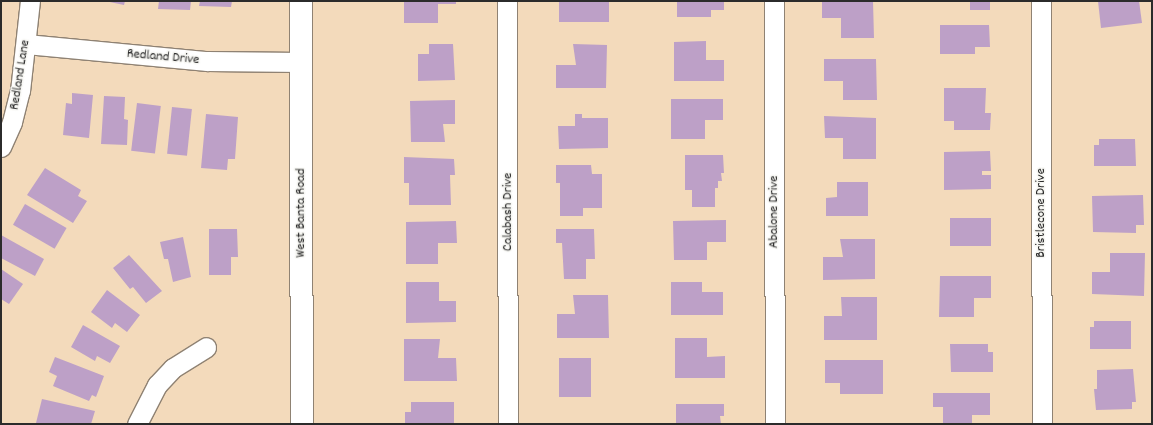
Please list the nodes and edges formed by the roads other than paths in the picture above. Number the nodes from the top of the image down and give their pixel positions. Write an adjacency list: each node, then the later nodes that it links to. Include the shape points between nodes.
1 (30, 1): 6 (street, Redland Lane)
2 (301, 1): 7 (street, West Banta Road)
3 (507, 1): 12 (street, Calabash Drive)
4 (774, 1): 13 (street, Abalone Drive)
5 (1041, 1): 14 (street, Bristlecone Drive)
6 (26, 44): 7 (street, Redland Drive, via 196,60); 8 (street, Redland Lane, via 20,91 12,122)
7 (301, 62): 11 (street, West Banta Road)
8 (1, 147)
9 (206, 348): 10 (street, via 173,368 157,385)
10 (137, 424)
11 (302, 424)
12 (508, 424)
13 (775, 424)
14 (1042, 424)

